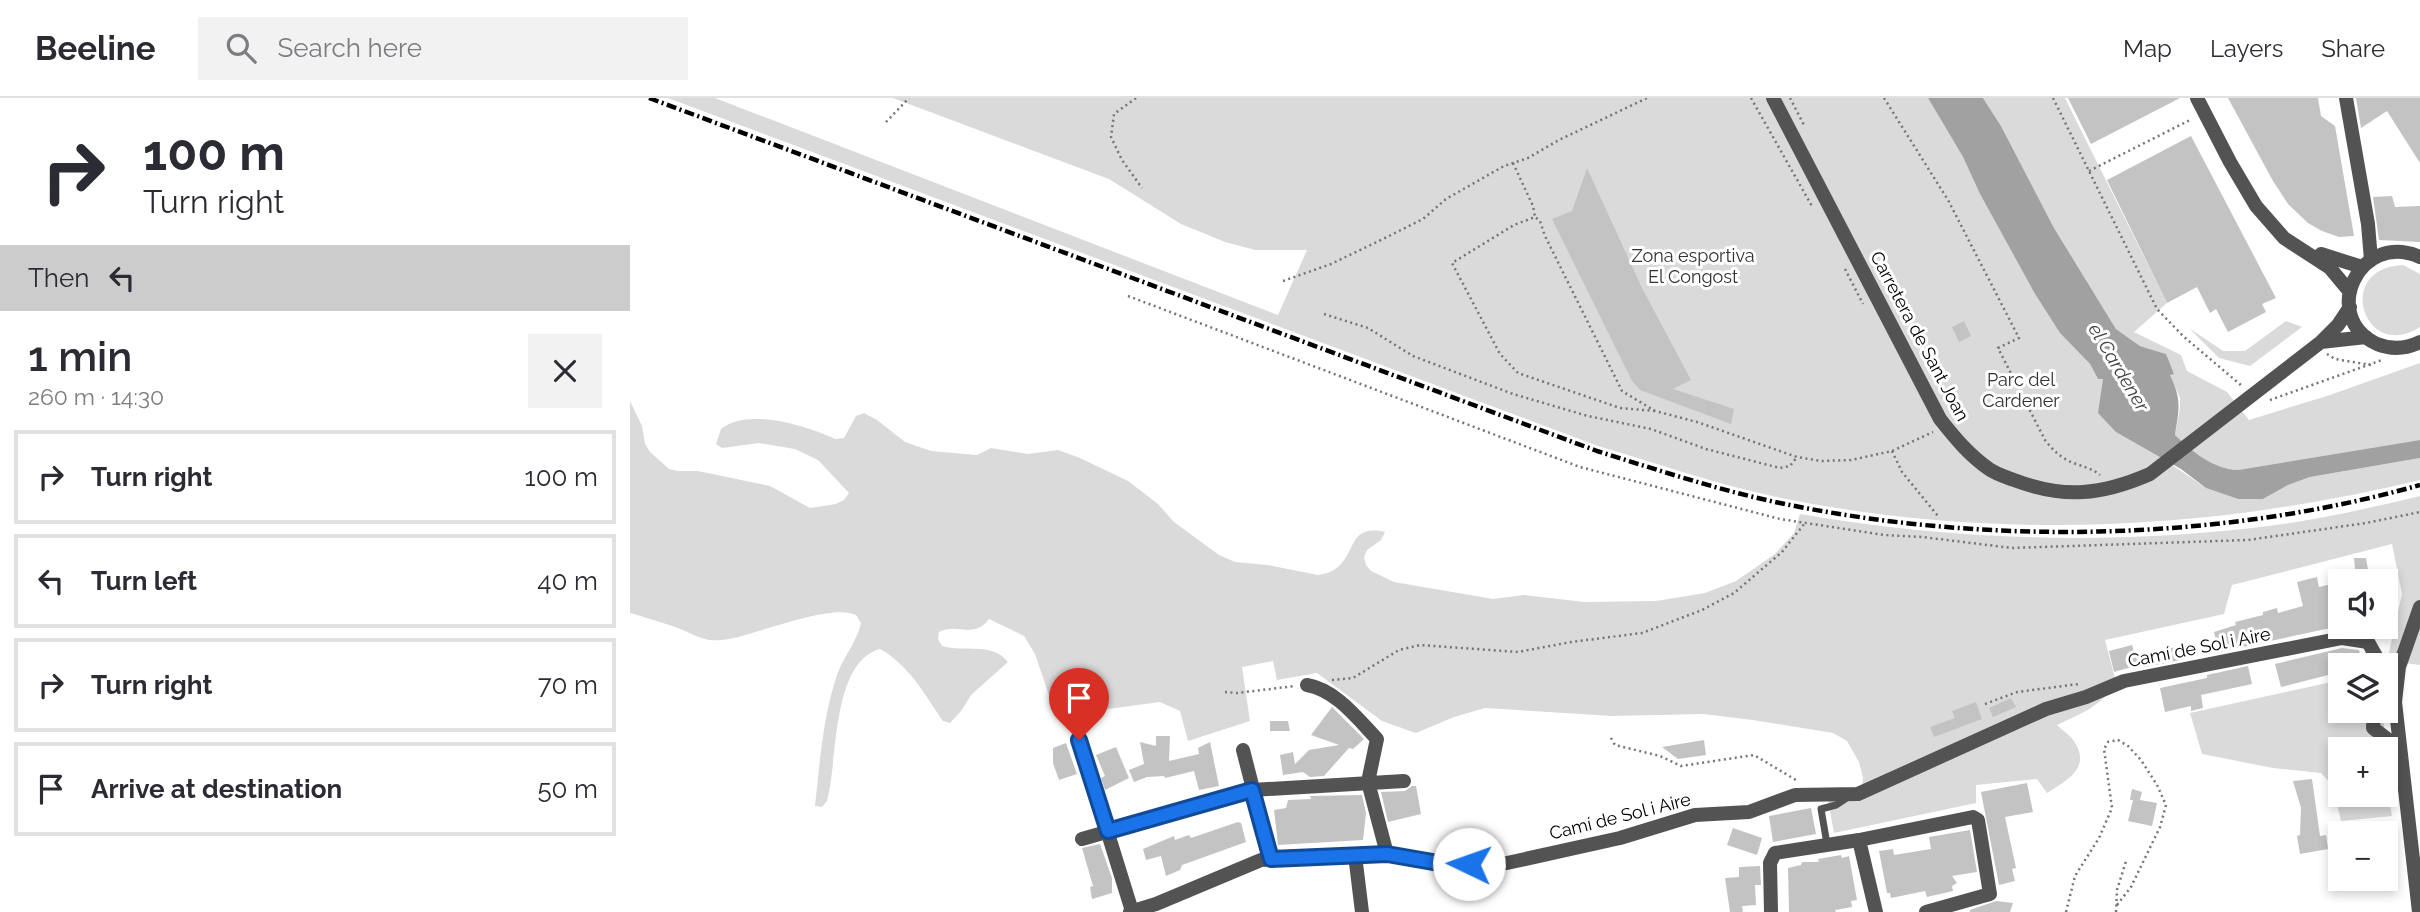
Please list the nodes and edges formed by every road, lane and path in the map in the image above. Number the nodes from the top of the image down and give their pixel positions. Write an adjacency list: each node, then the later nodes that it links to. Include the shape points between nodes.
1 (909, 98): 11 (path)
2 (1136, 98): 15 (path, via 1114,114 1111,137)
3 (1647, 98): 13 (path)
4 (1773, 98): 27 (street, Carretera de Sant Joan, via 1934,409 1956,440 1992,471 2035,488 2090,493 2121,487 2150,474)
5 (1790, 98): 12 (path)
6 (1884, 98): 33 (path, via 1948,200 2019,338 1998,348 2045,440 2067,460 2103,477)
7 (2053, 98): 14 (path)
8 (2197, 98): 10 (street)
9 (2346, 98): 19 (street, via 2368,224)
10 (2205, 113): 14 (path); 17 (street, via 2256,206)
11 (886, 122)
12 (1809, 135)
13 (1513, 163): 16 (path); 20 (path, via 1446,199 1423,219 1331,264)
14 (2089, 171): 27 (path, via 2157,309)
15 (1142, 188)
16 (1535, 217): 29 (path, via 1541,221 1622,391); 29 (path, via 1452,264 1500,354 1518,373 1576,395 1620,408)
17 (2284, 239): 19 (street, via 2334,260); 22 (street, via 2330,268)
18 (2420, 257): 19 (street, via 2392,252)
19 (2366, 264): 22 (street, via 2354,279)
20 (1283, 281)
21 (1128, 296): 36 (path, via 1580,467)
22 (2350, 299): 24 (street, via 2356,325); 26 (street, via 2338,325)
23 (1324, 314): 32 (path, via 1368,328 1413,356 1513,394 1651,429 1761,464 1780,468 1790,466)
24 (2366, 337): 25 (street, via 2393,348); 26 (street)
25 (2420, 342)
26 (2317, 348): 27 (street); 28 (path, via 2335,359 2371,365)
27 (2244, 395)
28 (2269, 400)
29 (1655, 411): 32 (path)
30 (1935, 431): 31 (path)
31 (1892, 451): 32 (path, via 1851,460); 35 (path, via 1902,472)
32 (1797, 457)
33 (2093, 479)
34 (2420, 512): 36 (path, via 2248,540 2012,548)
35 (1938, 516)
36 (1805, 523): 40 (path, via 1782,552 1734,593 1642,632 1518,652 1420,645 1399,650 1353,678)
37 (2420, 607): 46 (street, via 2399,667 2395,702)
38 (2374, 653): 52 (street, Camí de Sol i Aire, via 2368,642 2342,638 2124,681 2046,709)
39 (2080, 684): 42 (path, via 2017,692)
40 (1313, 686): 41 (path); 49 (street, via 1333,695 1377,738)
41 (1225, 692)
42 (1984, 704)
43 (2373, 723): 46 (street, via 2373,728)
44 (1611, 737): 50 (path, via 1615,746 1681,766 1754,755)
45 (1079, 740): 55 (street)
46 (2399, 747): 53 (street)
47 (1243, 750): 51 (street)
48 (1404, 781): 49 (street)
49 (1368, 782): 51 (street); 59 (street)
50 (1805, 786)
51 (1252, 790): 55 (street); 61 (street)
52 (1853, 794): 58 (lane, via 1821,809); 59 (street, Camí de Sol i Aire, via 1795,795 1749,812 1695,815 1507,863 1450,865)
53 (2409, 827): 54 (path); 71 (street)
54 (2398, 829)
55 (1108, 831): 56 (street); 64 (street)
56 (1082, 839)
57 (1859, 840): 58 (street); 67 (street); 68 (street, via 1973,817 1978,820 1990,894)
58 (1828, 845): 66 (street, via 1775,853 1770,863)
59 (1387, 854): 60 (street, Camí de Sol i Aire)
60 (1355, 855): 61 (street, Camí de Sol i Aire); 65 (street)
61 (1271, 859): 64 (street, Camí de Sol i Aire)
62 (2126, 861): 63 (path)
63 (2116, 905): 69 (path, via 2131,887 2160,827 2165,805 2141,760 2122,740 2108,742 2104,753 2112,808 2075,876); 70 (path)
64 (1131, 912)
65 (1362, 912)
66 (1771, 912)
67 (1876, 912)
68 (1926, 912)
69 (2066, 912)
70 (2116, 912)
71 (2419, 912)

